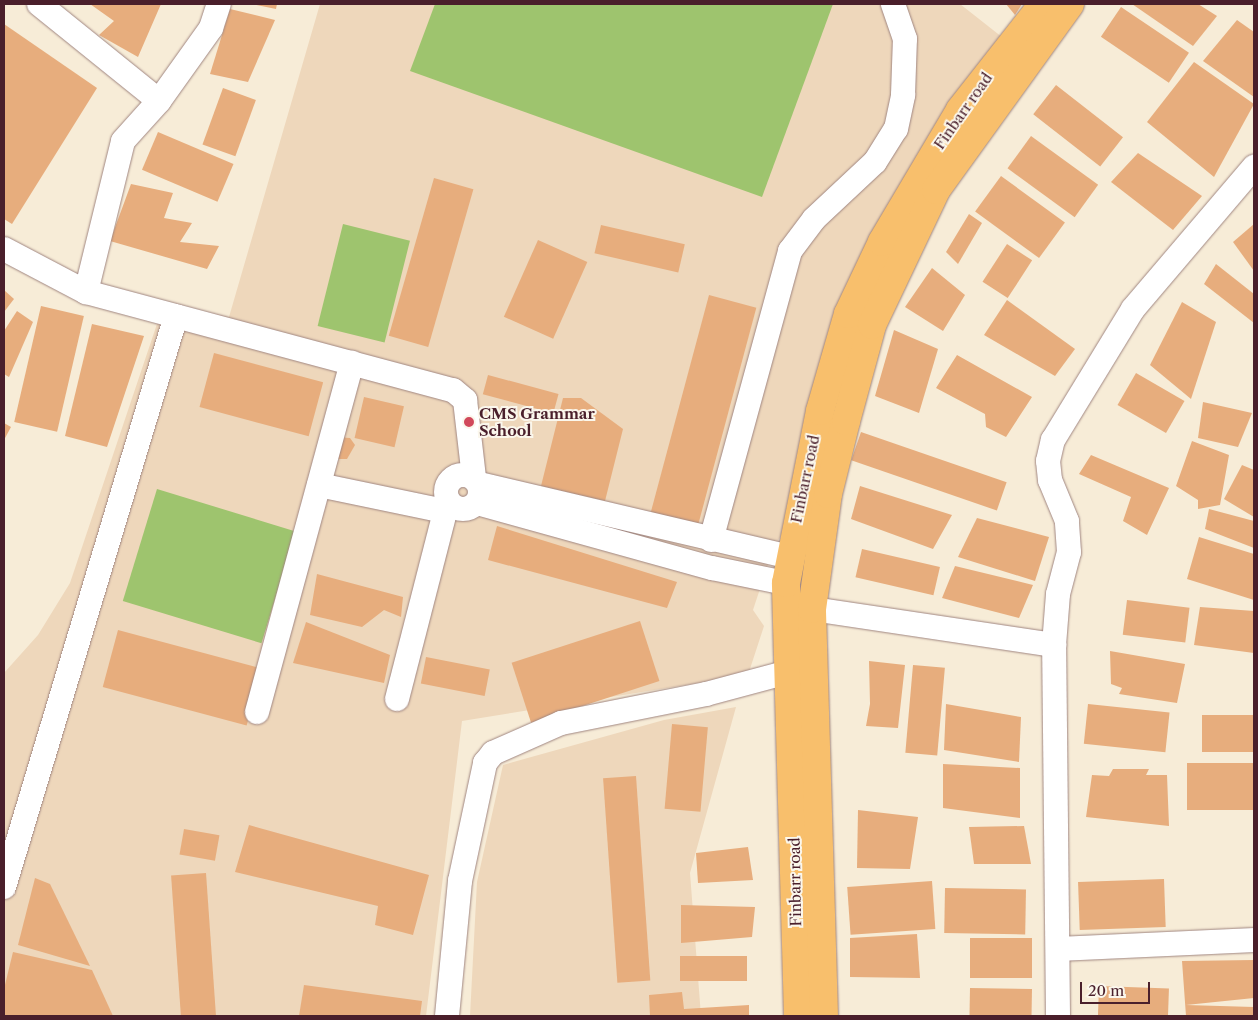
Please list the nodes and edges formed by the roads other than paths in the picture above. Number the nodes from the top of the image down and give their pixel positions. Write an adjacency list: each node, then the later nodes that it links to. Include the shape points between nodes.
1 (39, 4): 6 (street)
2 (219, 4): 6 (street, via 211,28)
3 (893, 4): 15 (street, via 904,39 903,95 896,129 875,162 814,219 790,251)
4 (1043, 4): 17 (main road, Finbarr road, via 960,110 919,176 848,314 809,458)
5 (1070, 4): 18 (main road, Finbarr road, via 936,190 872,325 828,494)
6 (160, 101): 9 (street, via 123,141)
7 (1254, 167): 19 (street, via 1133,309 1053,440 1050,480 1067,521 1068,552 1058,594)
8 (4, 249): 9 (street)
9 (86, 292): 10 (street)
10 (176, 316): 11 (street); 23 (street)
11 (352, 363): 12 (street); 13 (street, via 453,390 465,400)
12 (319, 484): 14 (street); 22 (street)
13 (471, 485): 14 (street, via 446,486); 15 (street); 16 (street)
14 (446, 505): 21 (street)
15 (714, 541): 16 (street); 17 (street)
16 (712, 568): 17 (street)
17 (788, 570): 20 (main road, Finbarr road)
18 (812, 609): 19 (street); 28 (main road, Finbarr road)
19 (1054, 645): 25 (street)
20 (788, 672): 26 (street, via 561,723 493,753 485,763 460,881); 27 (main road, Finbarr road)
21 (397, 699)
22 (257, 712)
23 (4, 887)
24 (1254, 940): 25 (street)
25 (1059, 949): 29 (street)
26 (447, 1016)
27 (798, 1016)
28 (824, 1016)
29 (1058, 1016)

